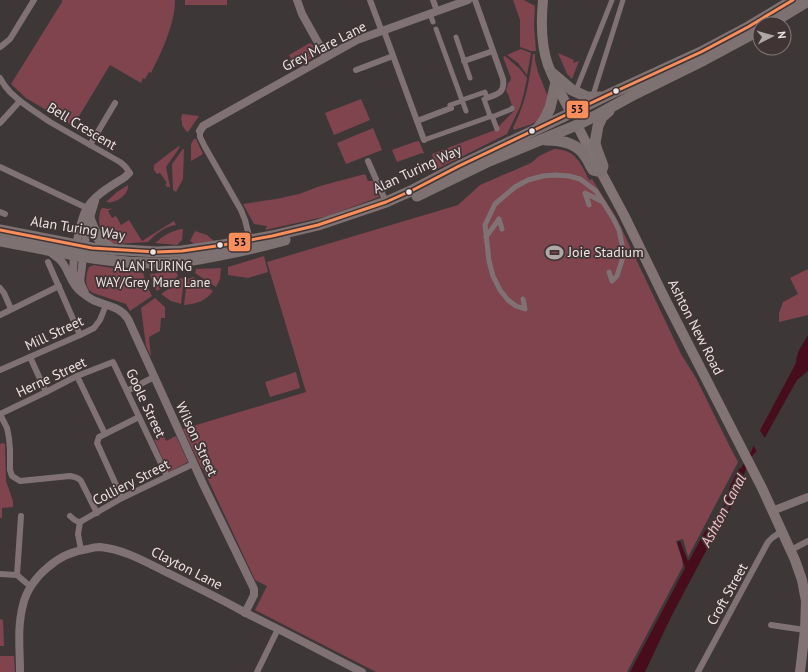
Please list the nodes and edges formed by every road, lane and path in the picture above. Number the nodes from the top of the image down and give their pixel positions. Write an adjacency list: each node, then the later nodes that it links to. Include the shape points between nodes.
1 (34, 0): 18 (street, via 10,39)
2 (297, 0): 21 (street)
3 (370, 0): 15 (street)
4 (433, 0): 12 (street)
5 (468, 0): 12 (street, Grey Mare Lane)
6 (475, 0): 19 (street)
7 (543, 0): 26 (main road, Ashton New Road, via 544,49)
8 (612, 0): 27 (street)
9 (623, 0): 28 (street)
10 (793, 0): 28 (highway, Alan Turing Way, via 701,52)
11 (808, 1): 13 (highway)
12 (433, 16): 15 (street, Grey Mare Lane)
13 (783, 16)
14 (436, 29): 31 (street)
15 (383, 31): 20 (street); 21 (street, Grey Mare Lane, via 357,40)
16 (752, 34): 29 (highway, Alan Turing Way)
17 (456, 37): 22 (street)
18 (0, 47)
19 (493, 51): 22 (street); 30 (street, via 504,85 499,93)
20 (393, 56): 23 (street); 40 (street)
21 (326, 57): 45 (street, Grey Mare Lane, via 204,126)
22 (464, 61): 25 (street)
23 (356, 70)
24 (0, 78): 32 (street, Bell Crescent)
25 (470, 78)
26 (554, 78): 28 (highway, via 586,97); 38 (main road, Ashton New Road); 44 (highway, via 550,108)
27 (578, 88)
28 (599, 94): 38 (highway, Alan Turing Way)
29 (635, 94): 34 (highway, Alan Turing Way); 38 (highway, via 582,115)
30 (486, 95): 31 (street); 39 (street, via 484,99)
31 (462, 100): 35 (street, via 450,105); 37 (street)
32 (20, 101): 41 (street); 48 (street, Bell Crescent)
33 (115, 103): 48 (street)
34 (612, 107): 42 (highway, Alan Turing Way); 52 (highway, via 602,117 595,143 603,166)
35 (451, 108): 40 (street)
36 (512, 108): 39 (street)
37 (466, 111)
38 (571, 113): 42 (highway, Ashton New Road); 44 (highway, Alan Turing Way)
39 (491, 116): 43 (street); 46 (street)
40 (416, 121): 46 (street)
41 (0, 123)
42 (577, 125): 47 (highway, Alan Turing Way); 49 (highway, via 569,122 559,124 509,146); 52 (main road, Ashton New Road)
43 (497, 129)
44 (537, 129): 49 (highway, Alan Turing Way)
45 (200, 131): 61 (street, via 205,147 245,220)
46 (424, 140)
47 (541, 140): 52 (highway, via 560,140 569,144 582,152 593,170); 65 (highway, Alan Turing Way, via 383,210 331,228 260,247 201,259 154,264 127,262)
48 (90, 145): 53 (street, Bell Crescent, via 120,162)
49 (488, 152): 55 (highway, Alan Turing Way)
50 (368, 162): 55 (street)
51 (0, 167): 57 (street)
52 (601, 172): 91 (main road, Ashton New Road)
53 (129, 173): 57 (street, via 97,197)
54 (602, 201): 56 (street, via 585,193); 60 (street, via 596,191 569,176 543,176 528,180 515,187 496,204 485,225); 67 (street, via 614,218 622,244 622,260 612,281)
55 (386, 202): 61 (highway, Alan Turing Way, via 318,225)
56 (589, 204)
57 (88, 213): 64 (highway, via 100,240); 65 (street)
58 (502, 229): 60 (street, via 499,219)
59 (0, 230): 65 (highway, Alan Turing Way)
60 (486, 237): 72 (street, via 489,261 500,290 516,306 526,308)
61 (250, 240): 64 (highway, Alan Turing Way, via 182,251)
62 (0, 241): 63 (highway, Alan Turing Way)
63 (46, 250): 65 (highway, Alan Turing Way); 70 (street, Wilson Street, via 63,263)
64 (113, 250): 65 (highway, Alan Turing Way)
65 (79, 251): 70 (street, via 73,277); 71 (street, via 82,268 80,284)
66 (48, 262): 68 (street)
67 (609, 272)
68 (59, 286): 74 (street); 76 (street)
69 (0, 288): 74 (street)
70 (78, 290): 71 (street, Wilson Street)
71 (87, 296): 73 (street, Wilson Street)
72 (523, 299)
73 (106, 305): 76 (street, Mill Street, via 97,325); 81 (street, Wilson Street, via 126,315)
74 (11, 309): 75 (street)
75 (0, 315)
76 (80, 335): 77 (street, Mill Street)
77 (30, 357): 79 (street, Mill Street); 83 (street)
78 (113, 362): 80 (street, Herne Street); 82 (street, Goole Street)
79 (0, 370)
80 (77, 376): 83 (street, Herne Street); 86 (street)
81 (154, 377): 82 (street); 87 (street, Wilson Street)
82 (127, 391): 85 (street, Goole Street)
83 (46, 392): 84 (street, Herne Street)
84 (0, 414): 92 (street, via 9,438 12,476 20,481 75,476 81,481)
85 (139, 417): 86 (street); 88 (street, Goole Street)
86 (105, 434): 90 (street, via 99,437 98,443)
87 (193, 464): 88 (street, Colliery Street); 105 (street, Wilson Street, via 254,590)
88 (167, 476): 90 (street, Colliery Street)
89 (808, 496): 91 (street)
90 (122, 498): 92 (street, Colliery Street)
91 (772, 511): 96 (main road, Ashton New Road)
92 (97, 513): 95 (street, Colliery Street)
93 (20, 516): 101 (street)
94 (70, 516): 95 (street)
95 (80, 522): 98 (street, via 78,534)
96 (782, 531): 99 (main road, Ashton New Road); 109 (street, Croft Street, via 768,542)
97 (808, 541): 99 (street)
98 (81, 550): 103 (street, Clayton Lane, via 52,563); 105 (street, Clayton Lane, via 98,547 114,549 136,557)
99 (791, 550): 102 (main road, Ashton New Road)
100 (0, 574): 101 (street)
101 (17, 575): 103 (street)
102 (805, 580): 104 (main road, Ashton New Road)
103 (31, 587): 110 (street, Clayton Lane, via 20,616)
104 (807, 606): 108 (main road, Ashton New Road)
105 (245, 613): 107 (street, Clayton Lane)
106 (771, 625): 108 (street)
107 (278, 629): 111 (street); 112 (street, Clayton Lane)
108 (805, 630): 113 (main road, Ashton New Road)
109 (700, 671)
110 (20, 672)
111 (257, 672)
112 (362, 672)
113 (800, 672)

